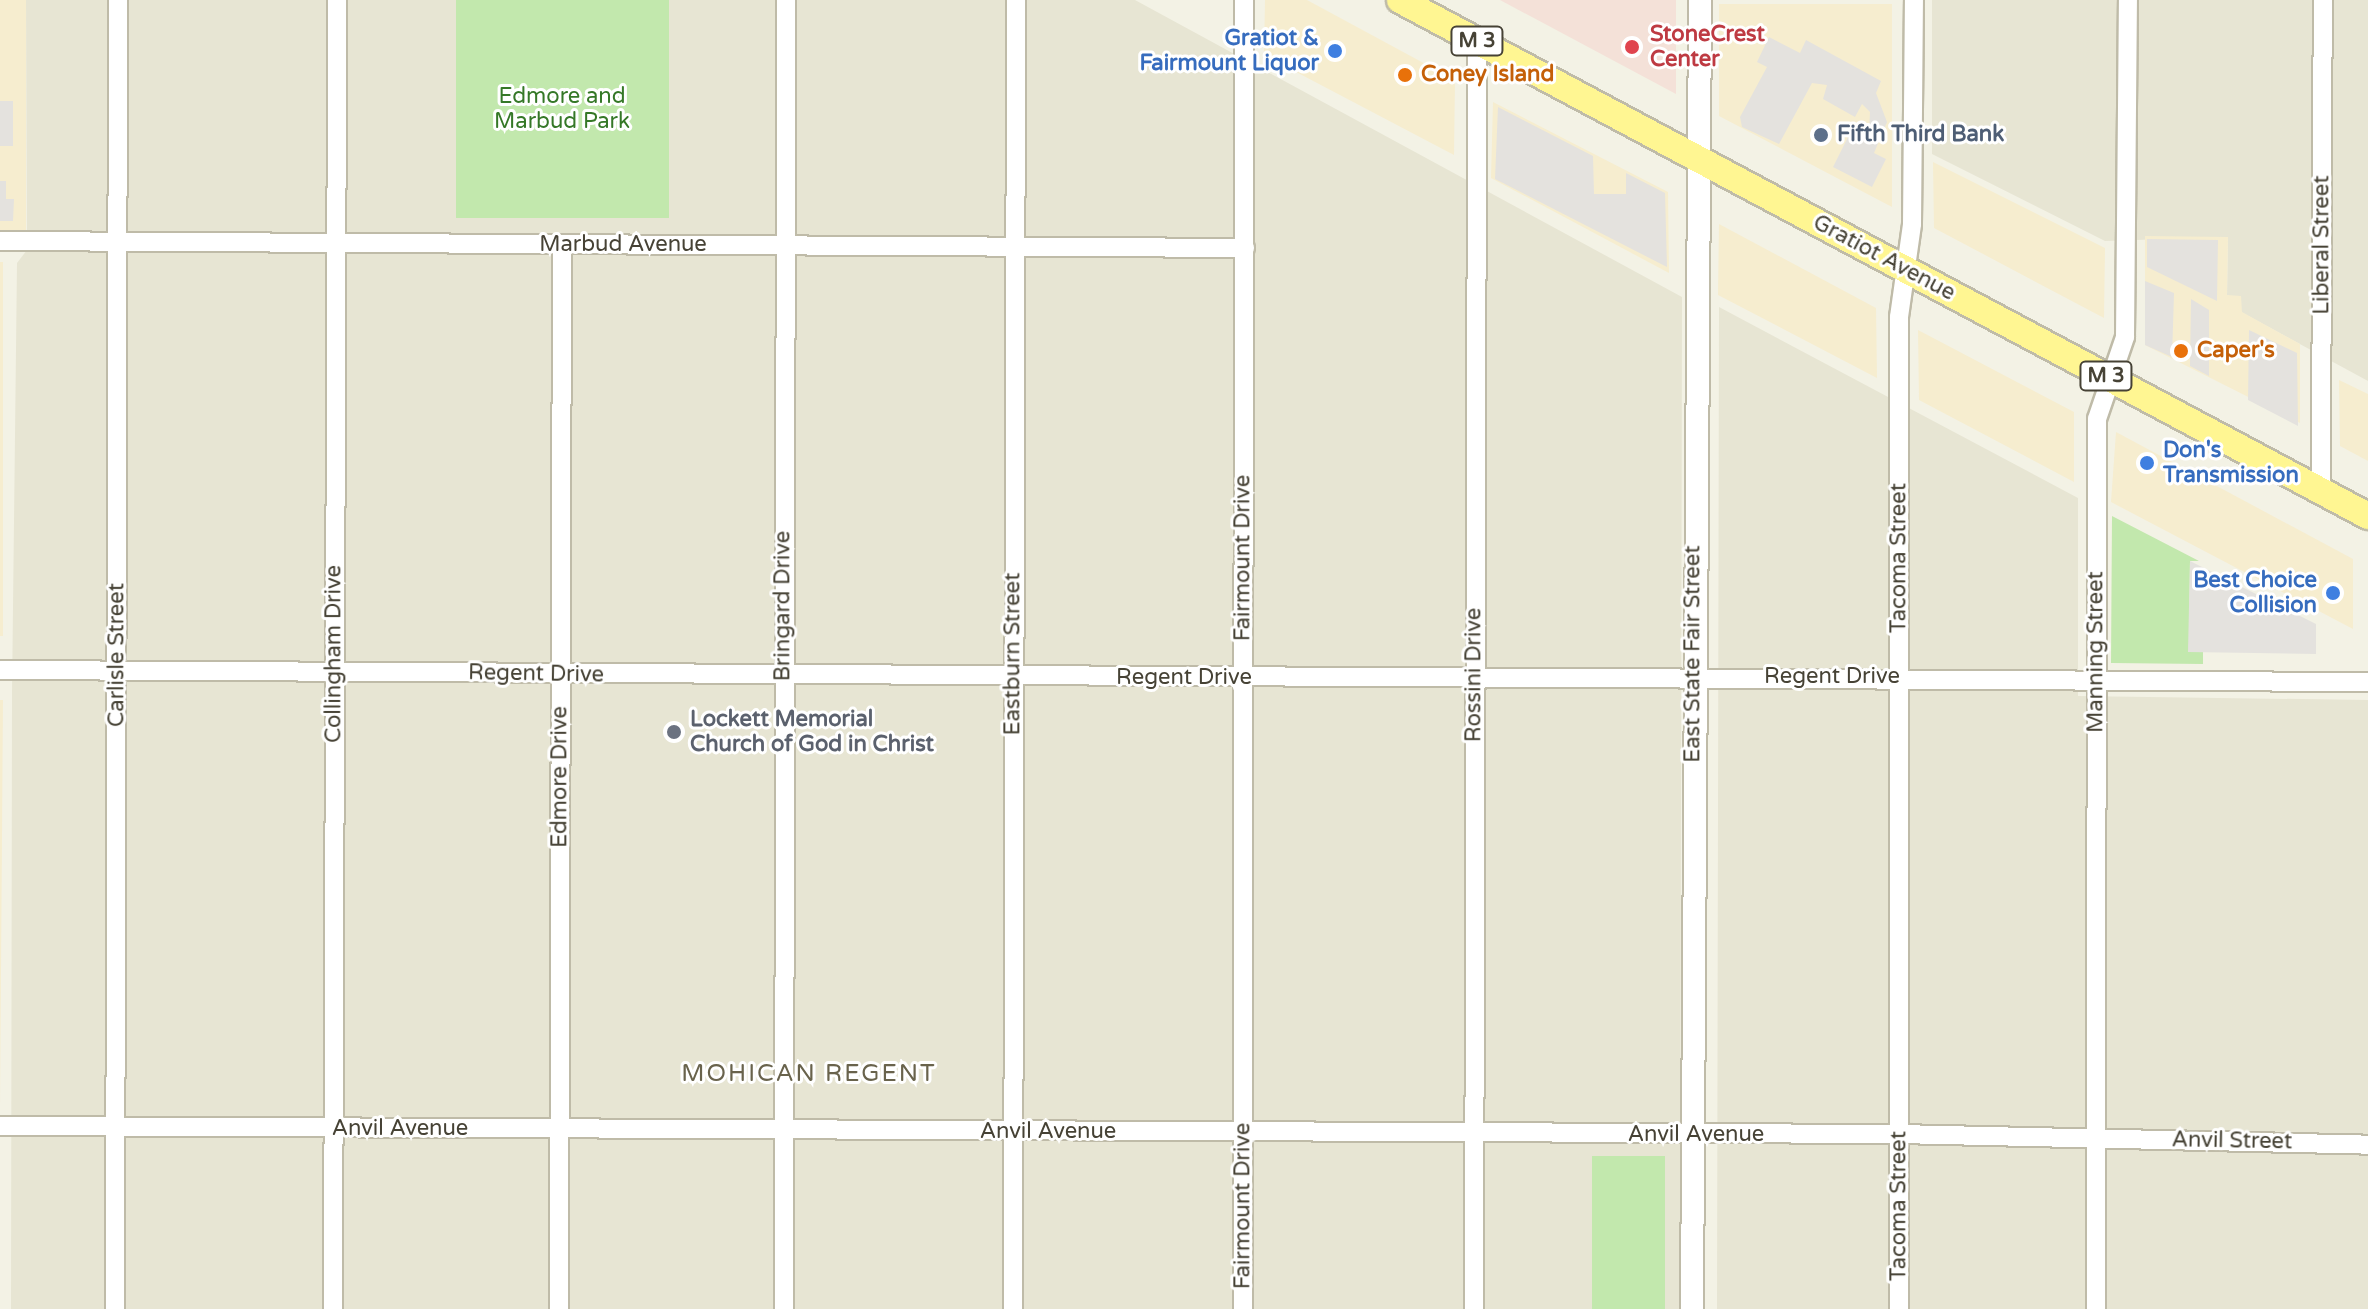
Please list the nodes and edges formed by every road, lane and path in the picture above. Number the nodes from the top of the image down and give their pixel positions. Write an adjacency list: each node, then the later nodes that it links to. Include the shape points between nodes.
1 (118, 0): 14 (street, Carlisle Street)
2 (337, 0): 15 (street, Collingham Drive)
3 (786, 0): 17 (street, Bringard Drive)
4 (1016, 0): 18 (street, Eastburn Street)
5 (1244, 0): 19 (street, Fairmount Drive)
6 (1400, 0): 11 (main road, Gratiot Avenue / M 3)
7 (1700, 0): 12 (street, East State Fair Street)
8 (1914, 0): 20 (street, Tacoma Street)
9 (2128, 0): 21 (street, Manning Street, via 2125,337)
10 (2323, 0): 22 (street, Liberal Street)
11 (1477, 41): 12 (main road, Gratiot Avenue / M 3); 28 (street, Rossini Drive)
12 (1698, 159): 20 (main road, Gratiot Avenue / M 3); 29 (street, East State Fair Street)
13 (0, 241): 14 (street, Marbud Avenue)
14 (117, 242): 15 (street, Marbud Avenue); 26 (street, Carlisle Street)
15 (336, 243): 16 (street, Marbud Avenue); 25 (street, Collingham Drive)
16 (562, 244): 17 (street, Marbud Avenue); 27 (street, Edmore Drive)
17 (784, 246): 18 (street, Marbud Avenue); 30 (street, Bringard Drive)
18 (1015, 247): 19 (street, Marbud Avenue); 31 (street, Eastburn Street)
19 (1245, 248): 33 (street, Fairmount Drive)
20 (1907, 271): 21 (main road, Gratiot Avenue / M 3); 32 (street, Tacoma Street, via 1899,317)
21 (2111, 379): 22 (main road, Gratiot Avenue / M 3); 34 (street, Manning Street, via 2097,419)
22 (2321, 491): 23 (main road, Gratiot Avenue / M 3)
23 (2368, 516)
24 (0, 670): 26 (street, Regent Drive)
25 (334, 671): 26 (street, Regent Drive); 27 (street, Regent Drive); 38 (street, Collingham Drive)
26 (116, 674): 37 (street, Carlisle Street)
27 (560, 675): 30 (street, Regent Drive); 39 (street, Edmore Drive)
28 (1474, 676): 29 (street, Regent Drive); 33 (street, Regent Drive); 43 (street, Rossini Drive)
29 (1693, 676): 32 (street, Regent Drive); 45 (street, East State Fair Street)
30 (782, 677): 31 (street, Regent Drive); 40 (street, Bringard Drive)
31 (1012, 678): 33 (street, Regent Drive); 41 (street, Eastburn Street)
32 (1899, 678): 34 (street, Regent Drive); 44 (street, Tacoma Street)
33 (1243, 679): 42 (street, Fairmount Drive)
34 (2096, 679): 35 (street, Regent Drive); 46 (street, Manning Street)
35 (2368, 682)
36 (0, 1126): 37 (street, Anvil Avenue)
37 (117, 1127): 38 (street, Anvil Avenue); 48 (street, Carlisle Street)
38 (334, 1128): 39 (street, Anvil Avenue); 49 (street, Collingham Drive)
39 (560, 1129): 40 (street, Anvil Avenue); 50 (street, Edmore Drive)
40 (784, 1131): 41 (street, Anvil Avenue); 51 (street, Bringard Drive)
41 (1013, 1132): 42 (street, Anvil Avenue); 52 (street, Eastburn Street)
42 (1243, 1133): 43 (street, Anvil Avenue); 53 (street, Fairmount Drive)
43 (1475, 1134): 45 (street, Anvil Avenue); 54 (street, Rossini Drive)
44 (1898, 1134): 45 (street, Anvil Avenue); 46 (street, Anvil Avenue); 56 (street, Tacoma Street)
45 (1693, 1136): 55 (street, East State Fair Street)
46 (2096, 1138): 47 (street, Anvil Street); 57 (street, Manning Street)
47 (2368, 1145)
48 (115, 1309)
49 (333, 1309)
50 (559, 1309)
51 (784, 1309)
52 (1013, 1309)
53 (1243, 1309)
54 (1474, 1309)
55 (1692, 1309)
56 (1899, 1309)
57 (2096, 1309)

